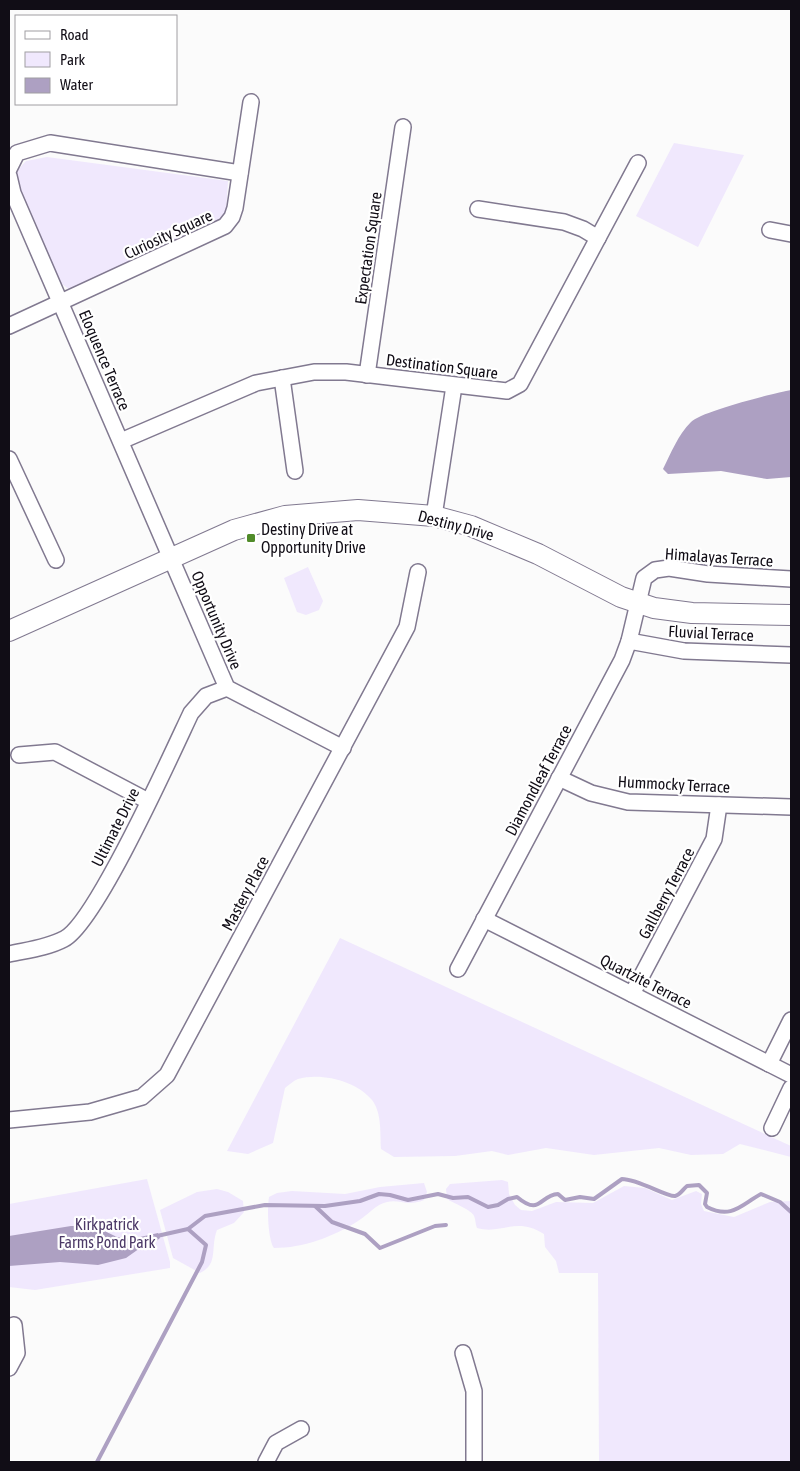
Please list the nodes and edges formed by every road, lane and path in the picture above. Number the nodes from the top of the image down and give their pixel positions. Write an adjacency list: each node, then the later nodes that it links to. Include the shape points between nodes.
1 (251, 102): 5 (street, Curiosity Square)
2 (403, 127): 13 (street, Expectation Square)
3 (638, 163): 10 (street, Destination Square)
4 (9, 169): 5 (street, via 17,153 50,143)
5 (240, 173): 11 (street, Curiosity Square, via 233,213 225,226)
6 (9, 176): 11 (street, Eloquence Terrace, via 13,193)
7 (478, 208): 10 (street, via 564,222)
8 (770, 230): 9 (street)
9 (791, 234)
10 (598, 238): 15 (street, Destination Square, via 520,384 507,391)
11 (61, 303): 12 (street, Curiosity Square); 16 (street, Eloquence Terrace)
12 (9, 326)
13 (367, 374): 14 (street, Destination Square, via 314,372); 15 (street, Destination Square)
14 (282, 378): 16 (street, Destination Square, via 238,390); 18 (street)
15 (454, 386): 19 (street)
16 (121, 441): 20 (street, Eloquence Terrace)
17 (9, 459): 21 (street)
18 (295, 471)
19 (434, 516): 20 (street, Destiny Drive, via 358,510 285,516 226,533); 24 (street, Destiny Drive, via 517,544)
20 (171, 557): 26 (street, Destiny Drive); 29 (street, Opportunity Drive)
21 (56, 560)
22 (418, 572): 30 (street, Mastery Place, via 407,627)
23 (791, 579): 24 (street, Himalayas Terrace, via 662,568 644,578)
24 (636, 603): 25 (street, Destiny Drive, via 674,612); 27 (street, Diamondleaf Terrace)
25 (791, 615)
26 (11, 625)
27 (629, 642): 28 (street, Fluvial Terrace, via 684,651); 32 (street, Diamondleaf Terrace)
28 (791, 655)
29 (227, 688): 30 (street, Opportunity Drive); 33 (street, Ultimate Drive, via 206,696 191,713)
30 (343, 748): 44 (street, Mastery Place, via 167,1076 142,1097 90,1112)
31 (18, 755): 33 (street, via 55,752)
32 (559, 778): 34 (street, Hummocky Terrace, via 615,800); 36 (street, Diamondleaf Terrace)
33 (148, 800): 37 (street, Ultimate Drive, via 131,838 89,913 66,939)
34 (720, 805): 35 (street, Hummocky Terrace); 39 (street, Gallberry Terrace, via 714,839)
35 (791, 807)
36 (484, 919): 38 (street, Diamondleaf Terrace); 39 (street, Quartzite Terrace)
37 (9, 954)
38 (458, 969)
39 (632, 994): 41 (street, Quartzite Terrace)
40 (791, 1020): 41 (street)
41 (769, 1064): 42 (street, Quartzite Terrace)
42 (791, 1075)
43 (791, 1088): 45 (street)
44 (9, 1120)
45 (772, 1128)
46 (14, 1325): 48 (street, via 17,1353)
47 (463, 1354): 51 (street, via 474,1391)
48 (9, 1368)
49 (301, 1429): 50 (street, via 276,1443)
50 (266, 1462)
51 (474, 1462)

